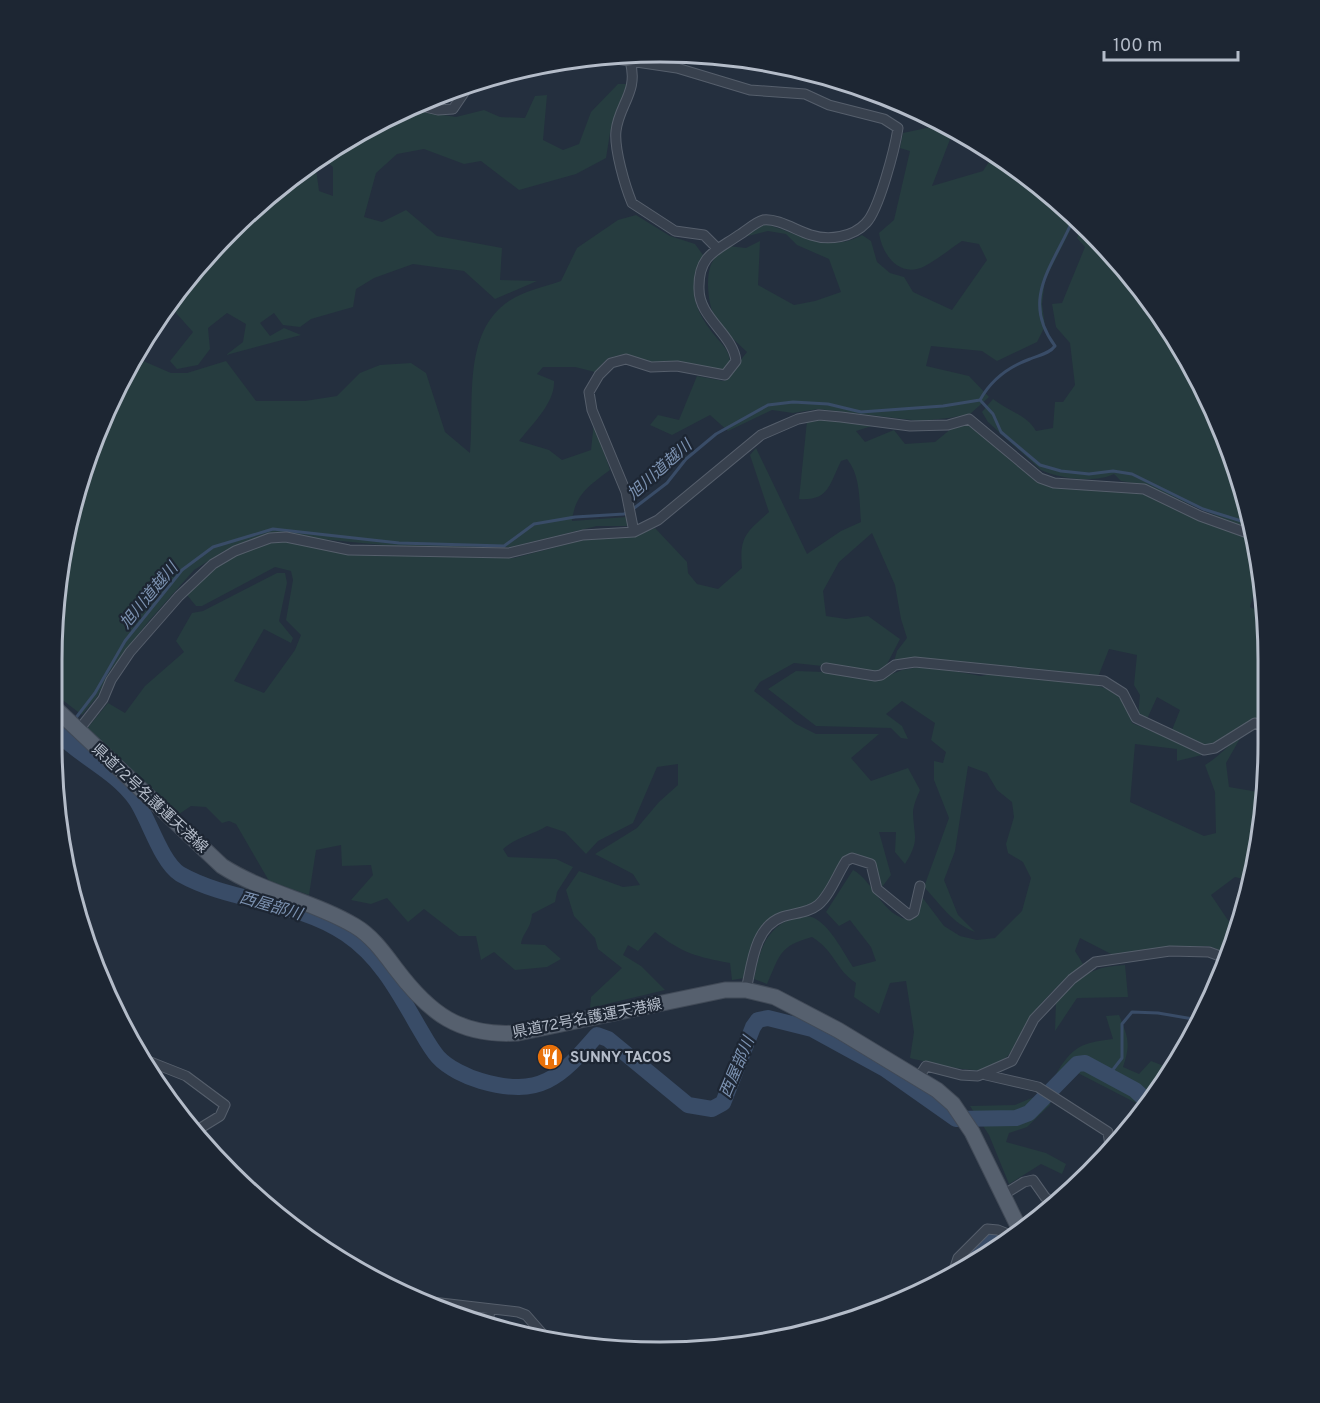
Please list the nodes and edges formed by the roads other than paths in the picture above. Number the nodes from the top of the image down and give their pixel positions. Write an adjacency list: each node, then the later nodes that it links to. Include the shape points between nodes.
1 (631, 63): 5 (street, via 634,75 616,128 616,145 632,203 675,231 704,235)
2 (640, 63): 5 (street, via 677,68 750,90 805,94 829,105 884,119 898,128 894,151 869,221 860,229 847,236 814,236 762,220)
3 (463, 95): 4 (street, via 453,110)
4 (429, 108)
5 (716, 247): 6 (street, via 702,266 699,293 715,325 735,350 736,361 726,375 677,366 651,368 626,359 611,363 589,392 592,410 626,492)
6 (634, 532): 7 (street, via 658,520 761,435 798,419 819,416 910,426 948,425 969,419 1040,478 1054,483 1144,489); 9 (street, via 583,535 509,553 349,550 286,537 270,538 213,564 130,652 103,699)
7 (1244, 532)
8 (826, 668): 10 (street, via 875,676 895,665 940,663 1104,681 1123,693 1136,718 1204,750)
9 (68, 721): 13 (main road, 県道72号名護運天港線, via 222,866 246,881 328,911 358,928 432,1009 465,1028 484,1033 518,1033 706,993)
10 (1258, 724)
11 (920, 886): 13 (street, via 914,912 909,915 877,889 871,864 852,858 846,861 820,903 811,910 775,921 763,933 756,945)
12 (1219, 956): 15 (street, via 1170,951 1095,962 1077,974 1034,1019 1012,1061)
13 (746, 990): 16 (main road, 県道72号名護運天港線, via 775,997)
14 (155, 1064): 17 (street, via 186,1076 225,1105 220,1116)
15 (986, 1075): 16 (street, via 961,1075 926,1066); 18 (street, via 1038,1087 1054,1095 1108,1132)
16 (919, 1077): 19 (main road, 県道72号名護運天港線, via 947,1098 975,1138)
17 (201, 1127)
18 (1109, 1139)
19 (1003, 1195): 20 (street, via 1033,1180); 21 (main road, 県道72号名護運天港線)
20 (1048, 1199)
21 (1015, 1225)
22 (1007, 1231): 23 (street, via 987,1229)
23 (957, 1262)
24 (454, 1305): 25 (street)
25 (490, 1309): 26 (street); 27 (street, via 526,1315)
26 (489, 1316)
27 (538, 1329)

